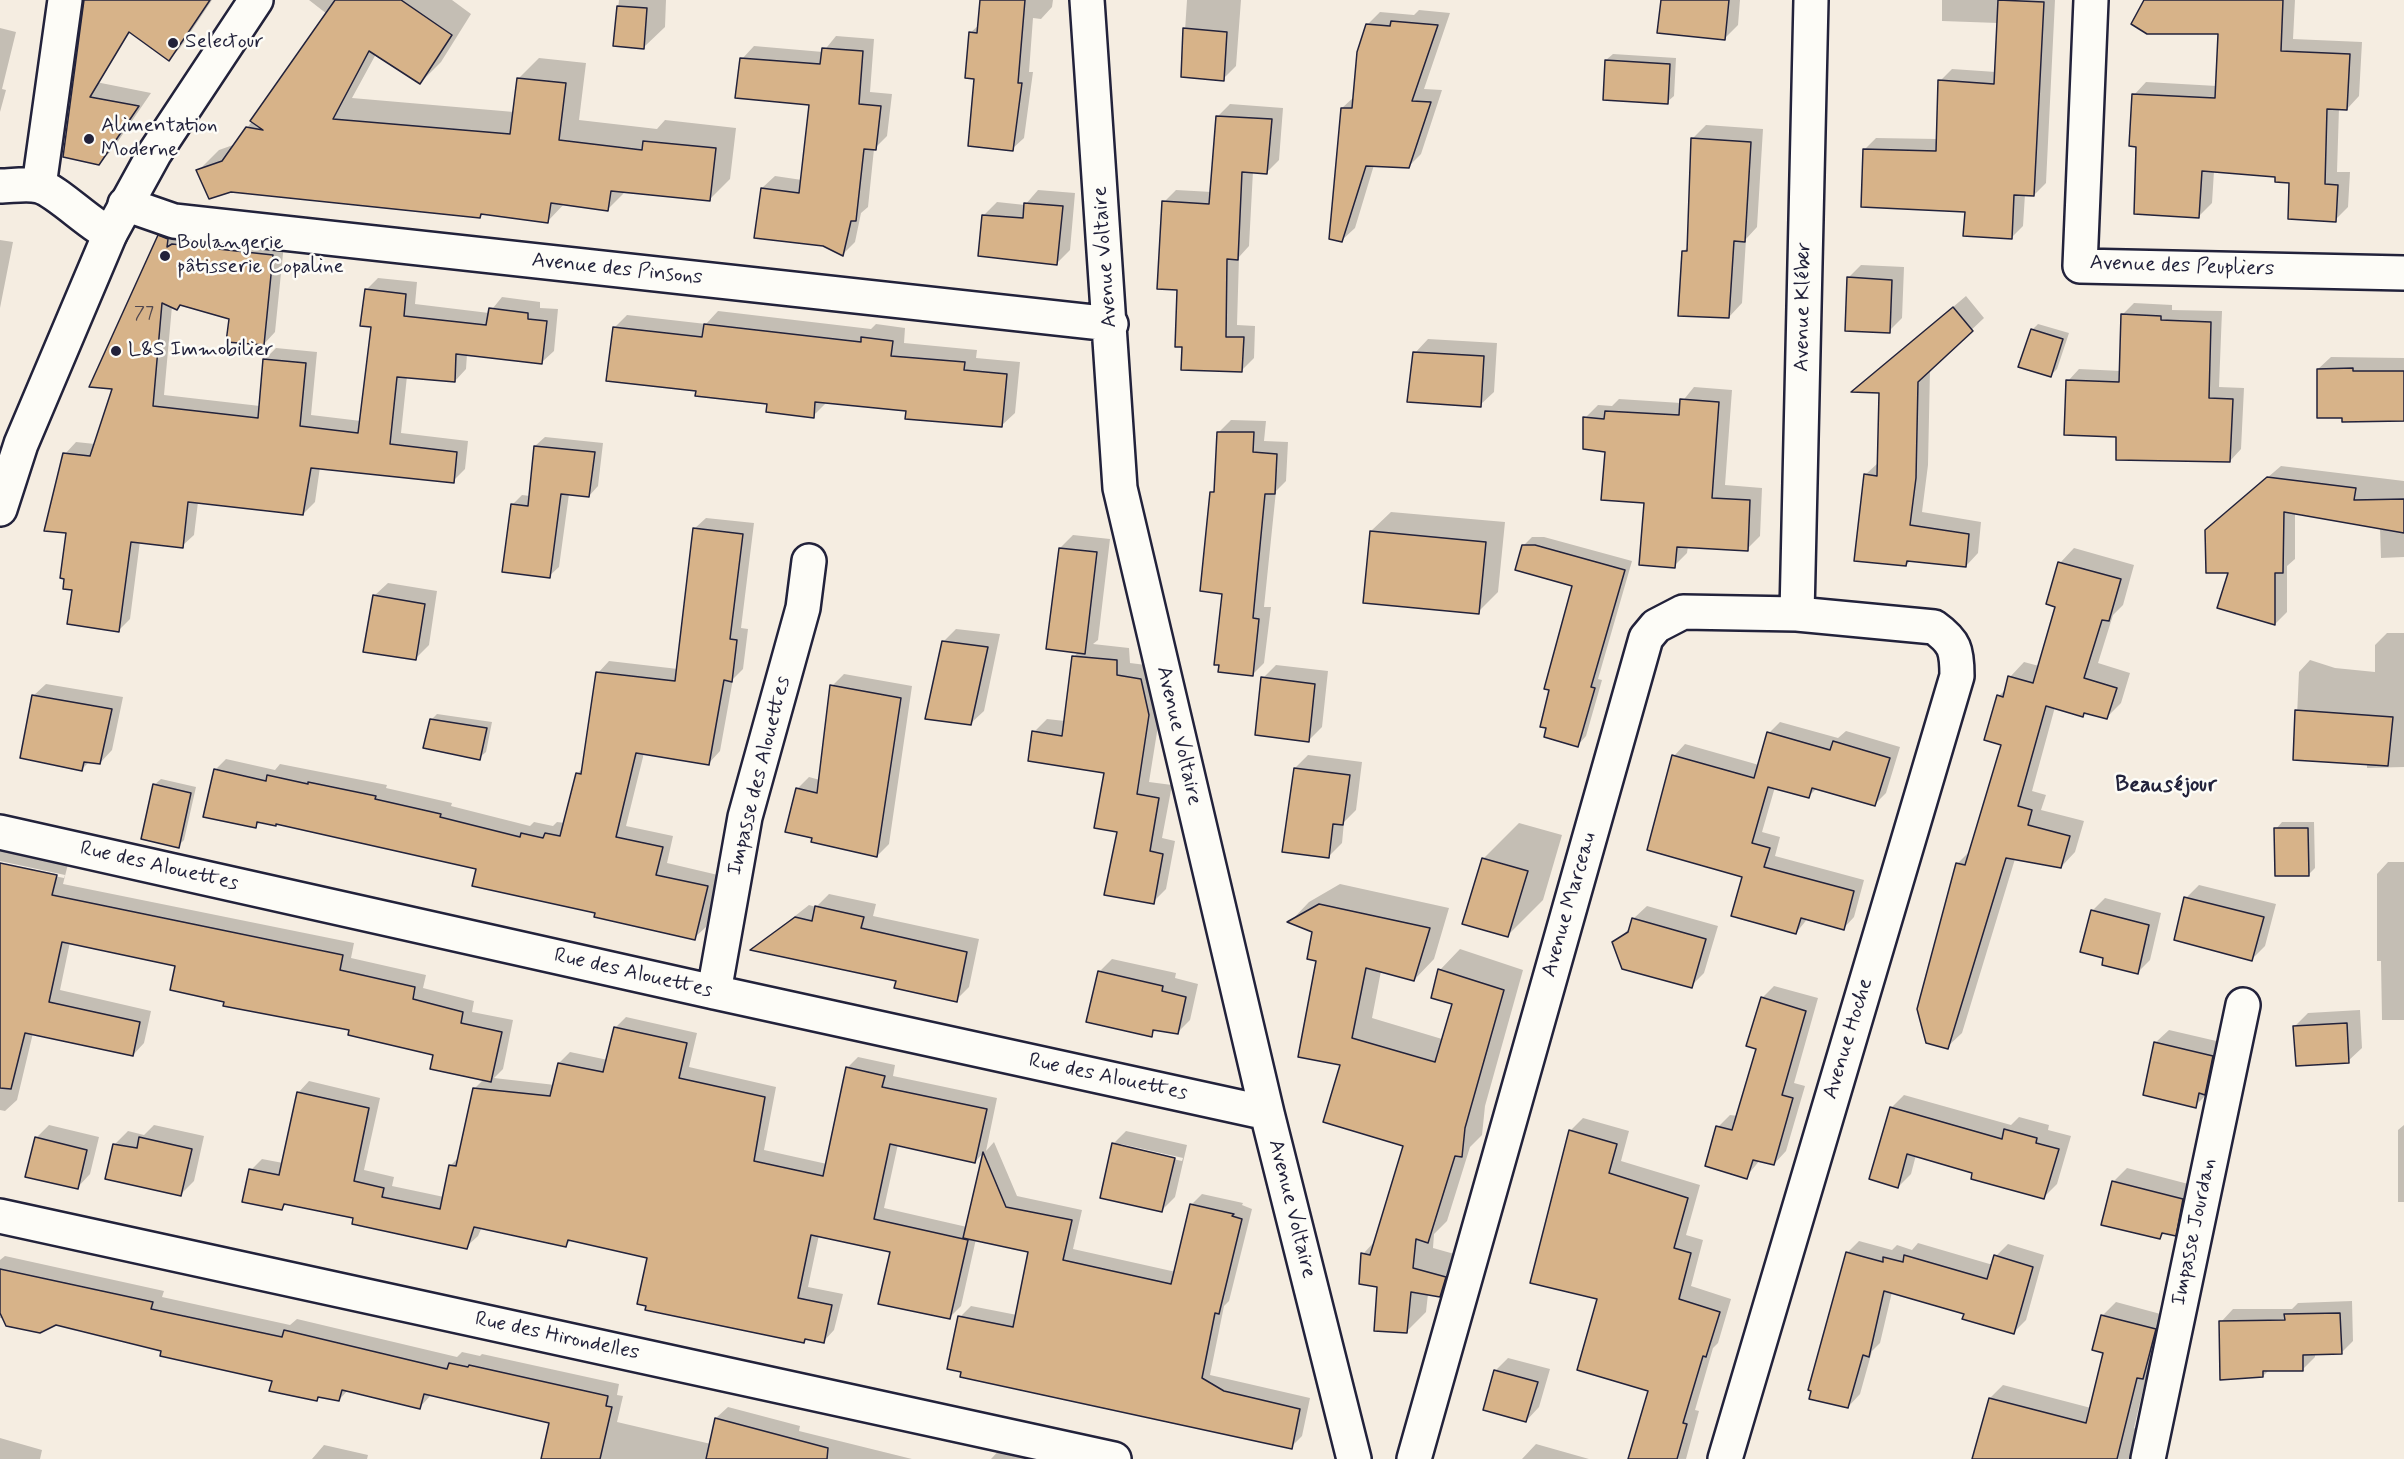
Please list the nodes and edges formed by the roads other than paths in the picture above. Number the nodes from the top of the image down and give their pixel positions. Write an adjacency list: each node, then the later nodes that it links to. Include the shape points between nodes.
1 (64, 0): 7 (street)
2 (256, 0): 8 (street)
3 (1087, 0): 11 (street, Avenue Voltaire)
4 (1811, 0): 14 (street, Avenue Kléber)
5 (2091, 0): 10 (street, Avenue des Peupliers, via 2080,266)
6 (0, 186): 7 (street)
7 (39, 186): 9 (street)
8 (125, 204): 9 (street); 11 (street, Avenue des Pinsons, via 174,221)
9 (110, 234): 12 (street, via 21,444)
10 (2404, 273)
11 (1111, 324): 19 (street, Avenue Voltaire, via 1120,488)
12 (0, 509)
13 (809, 561): 17 (street, Impasse des Alouettes, via 803,608 746,817)
14 (1797, 615): 15 (street, Avenue Marceau); 23 (street, Avenue Marceau, via 1683,612 1656,626 1646,638)
15 (1934, 627): 24 (street, Avenue Hoche, via 1949,638 1957,656 1957,676)
16 (0, 832): 17 (street, Rue des Alouettes)
17 (714, 992): 19 (street, Rue des Alouettes)
18 (2243, 1005): 25 (street, Impasse Jourdan)
19 (1267, 1113): 22 (street, Avenue Voltaire)
20 (0, 1216): 21 (street, Rue des Hirondelles)
21 (1114, 1459)
22 (1354, 1459)
23 (1414, 1459)
24 (1725, 1459)
25 (2148, 1459)

